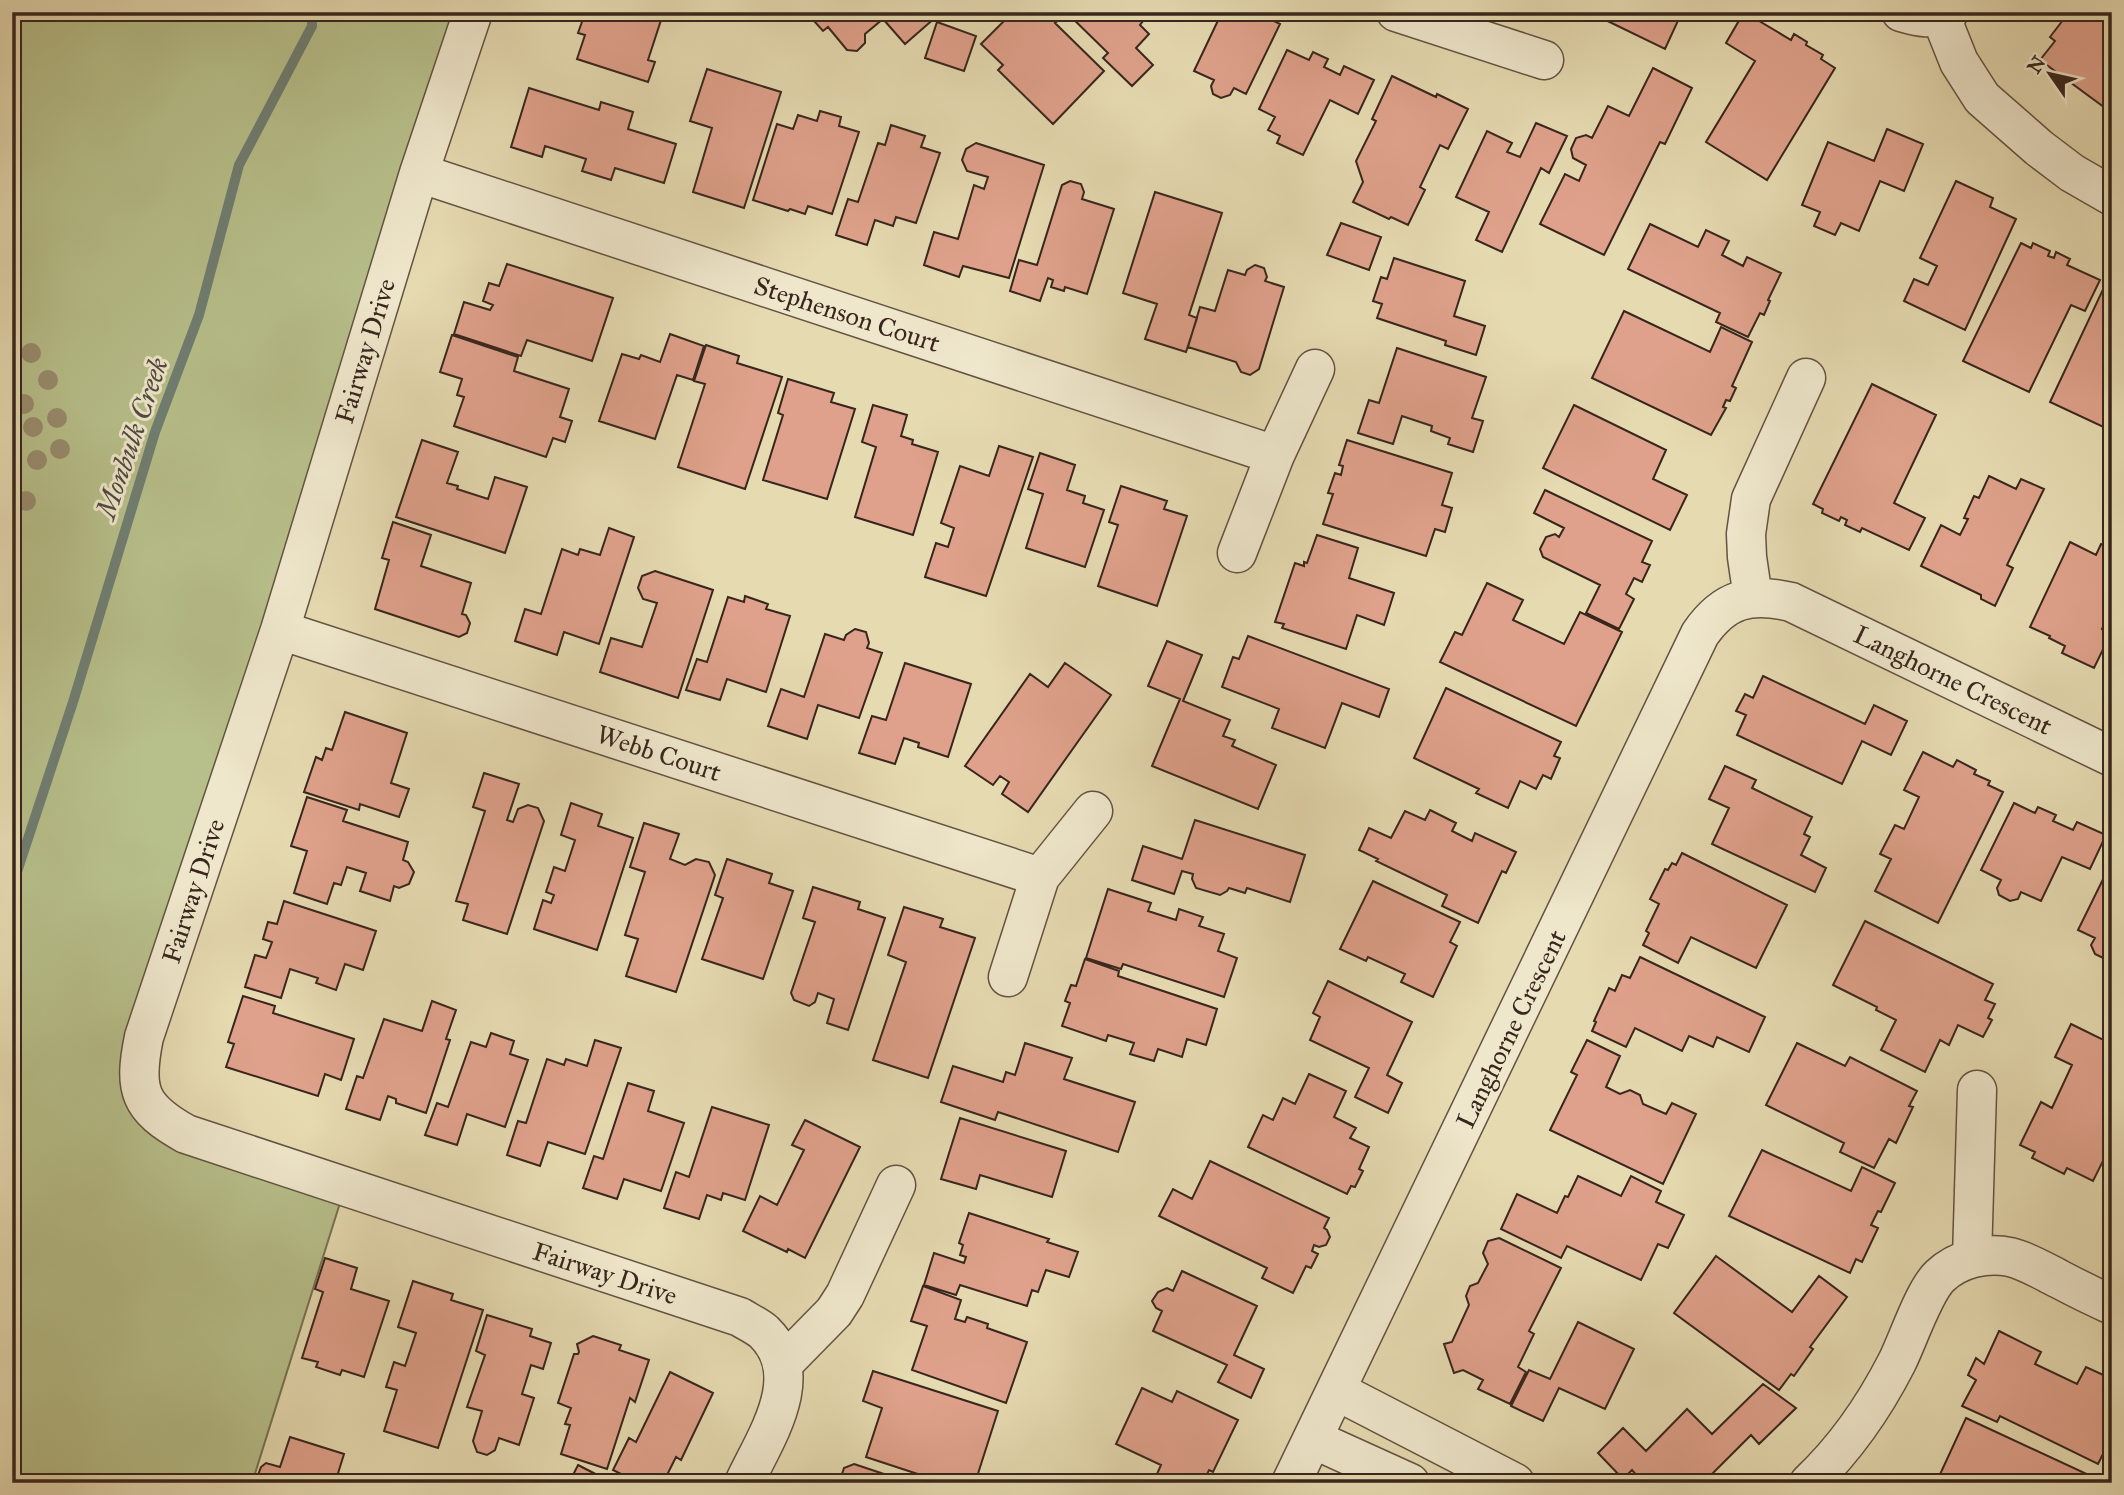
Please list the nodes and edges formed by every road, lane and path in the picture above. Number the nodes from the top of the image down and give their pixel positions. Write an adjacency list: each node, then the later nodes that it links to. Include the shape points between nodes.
1 (473, 12): 7 (street, Fairway Drive)
2 (1396, 12): 5 (street)
3 (1901, 12): 4 (street, via 1919,17)
4 (1945, 15): 8 (street, via 1959,62 1982,98 2039,148)
5 (1460, 21): 6 (street)
6 (1544, 60)
7 (419, 173): 11 (street, Stephenson Court); 14 (street, Fairway Drive)
8 (2112, 196)
9 (1315, 369): 11 (street)
10 (1805, 378): 13 (street, via 1751,499 1746,534)
11 (1275, 455): 12 (street)
12 (1237, 553)
13 (1753, 598): 15 (street, Langhorne Crescent, via 1804,608); 24 (street, Langhorne Crescent, via 1718,612 1700,634)
14 (280, 630): 17 (street, Webb Court); 23 (street, Fairway Drive, via 144,1037 138,1063 146,1103 164,1122 186,1134 740,1317 762,1330)
15 (2112, 757)
16 (1093, 811): 17 (street)
17 (1040, 877): 18 (street)
18 (1008, 977)
19 (1977, 1090): 21 (street)
20 (896, 1185): 23 (street, via 845,1295)
21 (1972, 1258): 22 (street, via 2011,1257); 30 (street, via 1952,1267 1929,1290 1863,1421)
22 (2112, 1305)
23 (783, 1364): 26 (street, via 784,1390 778,1413)
24 (1337, 1391): 25 (street, Langhorne Crescent); 29 (street)
25 (1313, 1439): 27 (street, Langhorne Crescent); 28 (street)
26 (744, 1483)
27 (1291, 1483)
28 (1410, 1483)
29 (1515, 1483)
30 (1809, 1483)

